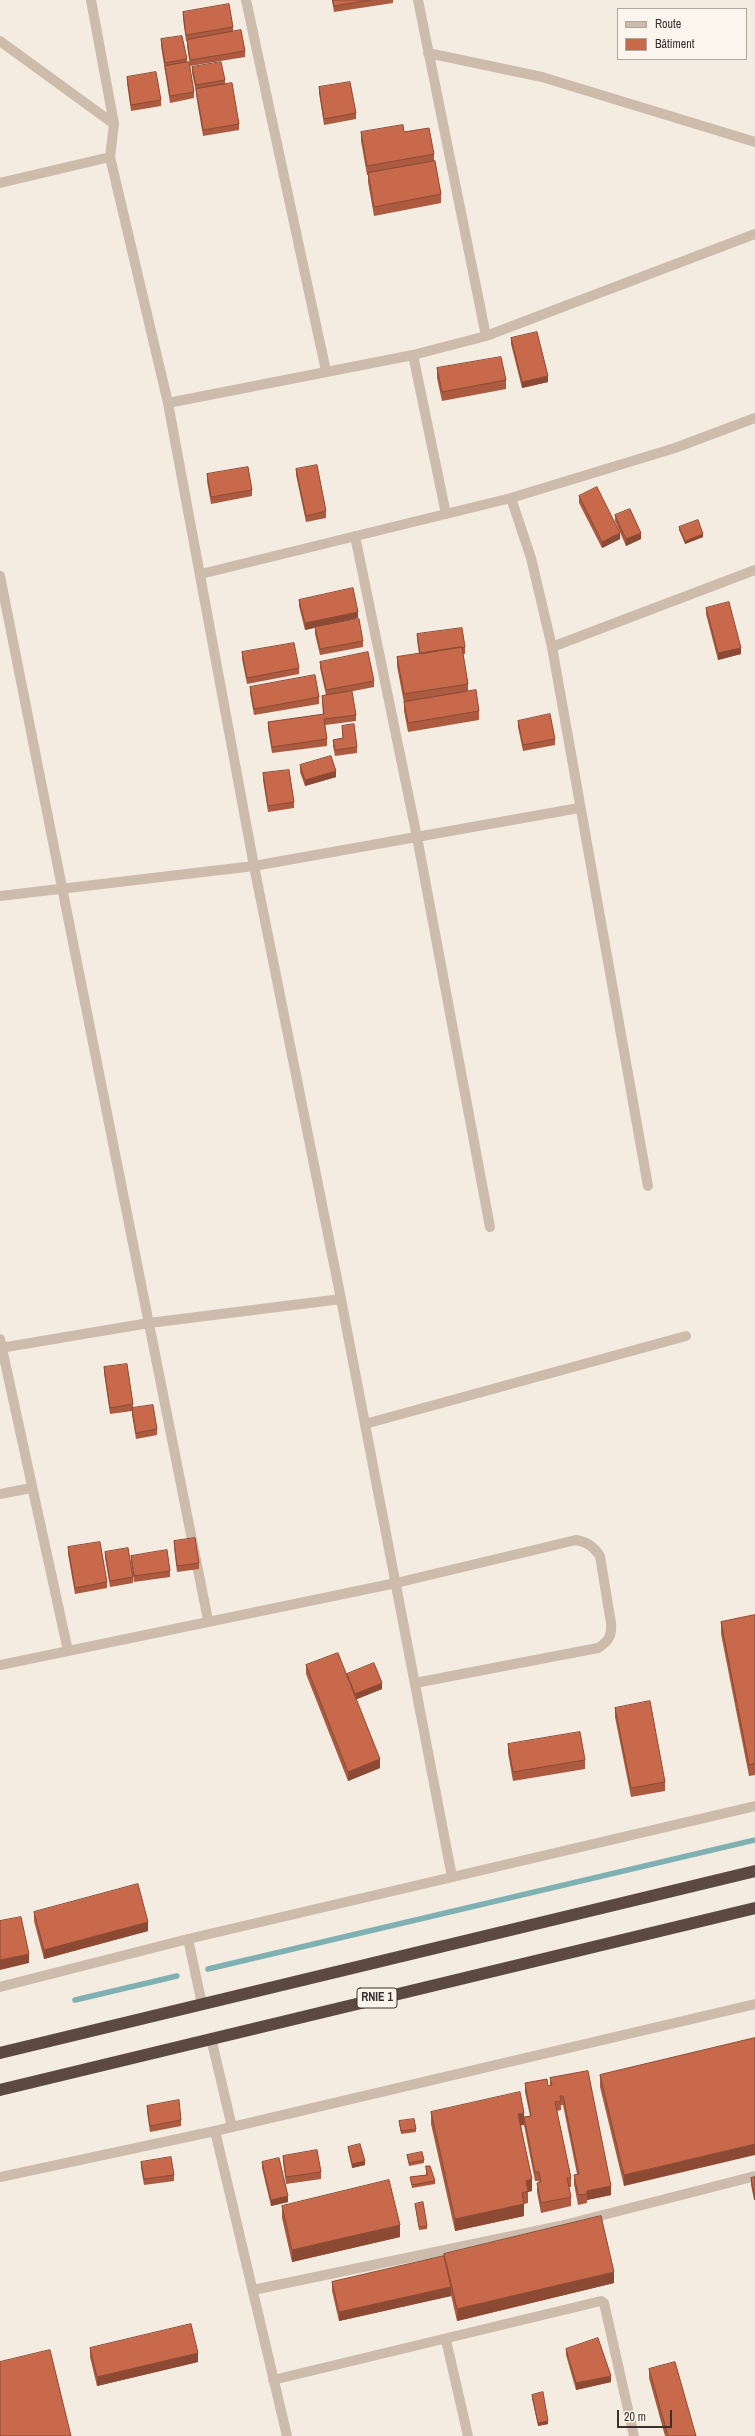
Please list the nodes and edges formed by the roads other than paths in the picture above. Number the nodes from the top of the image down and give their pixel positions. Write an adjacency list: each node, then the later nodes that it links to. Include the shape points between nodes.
1 (91, 0): 6 (street)
2 (246, 0): 13 (street)
3 (418, 0): 5 (street)
4 (0, 41): 6 (street)
5 (428, 53): 7 (street, via 542,77); 11 (street)
6 (114, 124): 8 (street)
7 (755, 142)
8 (110, 158): 9 (street); 14 (street)
9 (0, 183)
10 (755, 234): 11 (street)
11 (486, 336): 12 (street)
12 (413, 355): 13 (street); 17 (street)
13 (326, 371): 14 (street)
14 (168, 403): 20 (street)
15 (755, 418): 16 (street, via 675,448)
16 (512, 498): 17 (street); 22 (street, via 531,558)
17 (446, 514): 18 (street)
18 (355, 536): 20 (street); 24 (street)
19 (755, 570): 22 (street)
20 (201, 574): 25 (street)
21 (0, 576): 26 (street)
22 (552, 647): 23 (street)
23 (579, 808): 24 (street); 28 (street)
24 (417, 837): 25 (street); 29 (street)
25 (254, 866): 26 (street); 30 (street)
26 (62, 889): 27 (street); 31 (street)
27 (0, 896)
28 (648, 1186)
29 (490, 1227)
30 (341, 1299): 31 (street); 34 (street)
31 (149, 1322): 33 (street); 38 (street)
32 (686, 1336): 34 (street)
33 (1, 1345): 35 (street)
34 (365, 1424): 37 (street)
35 (31, 1488): 36 (street); 39 (street)
36 (0, 1494)
37 (396, 1583): 38 (street); 41 (street); 41 (street, via 576,1540 594,1547 600,1556 612,1623 608,1642 598,1648)
38 (208, 1620): 39 (street)
39 (68, 1651): 40 (street)
40 (0, 1665)
41 (415, 1683): 44 (street)
42 (755, 1806): 44 (street)
43 (755, 1871): 48 (highway)
44 (452, 1877): 46 (street)
45 (755, 1908): 50 (highway, RNIE 1)
46 (188, 1939): 47 (street); 48 (street)
47 (0, 1987)
48 (202, 2004): 51 (highway)
49 (755, 2004): 53 (street)
50 (211, 2038): 52 (highway, RNIE 1); 53 (street)
51 (0, 2053)
52 (0, 2090)
53 (232, 2127): 54 (street)
54 (215, 2132): 56 (street); 57 (street)
55 (755, 2176): 57 (street, via 560,2226)
56 (0, 2177)
57 (252, 2290): 59 (street)
58 (446, 2340): 59 (street); 61 (street); 62 (street, via 601,2301 604,2303)
59 (274, 2380): 60 (street)
60 (287, 2436)
61 (468, 2436)
62 (634, 2436)

